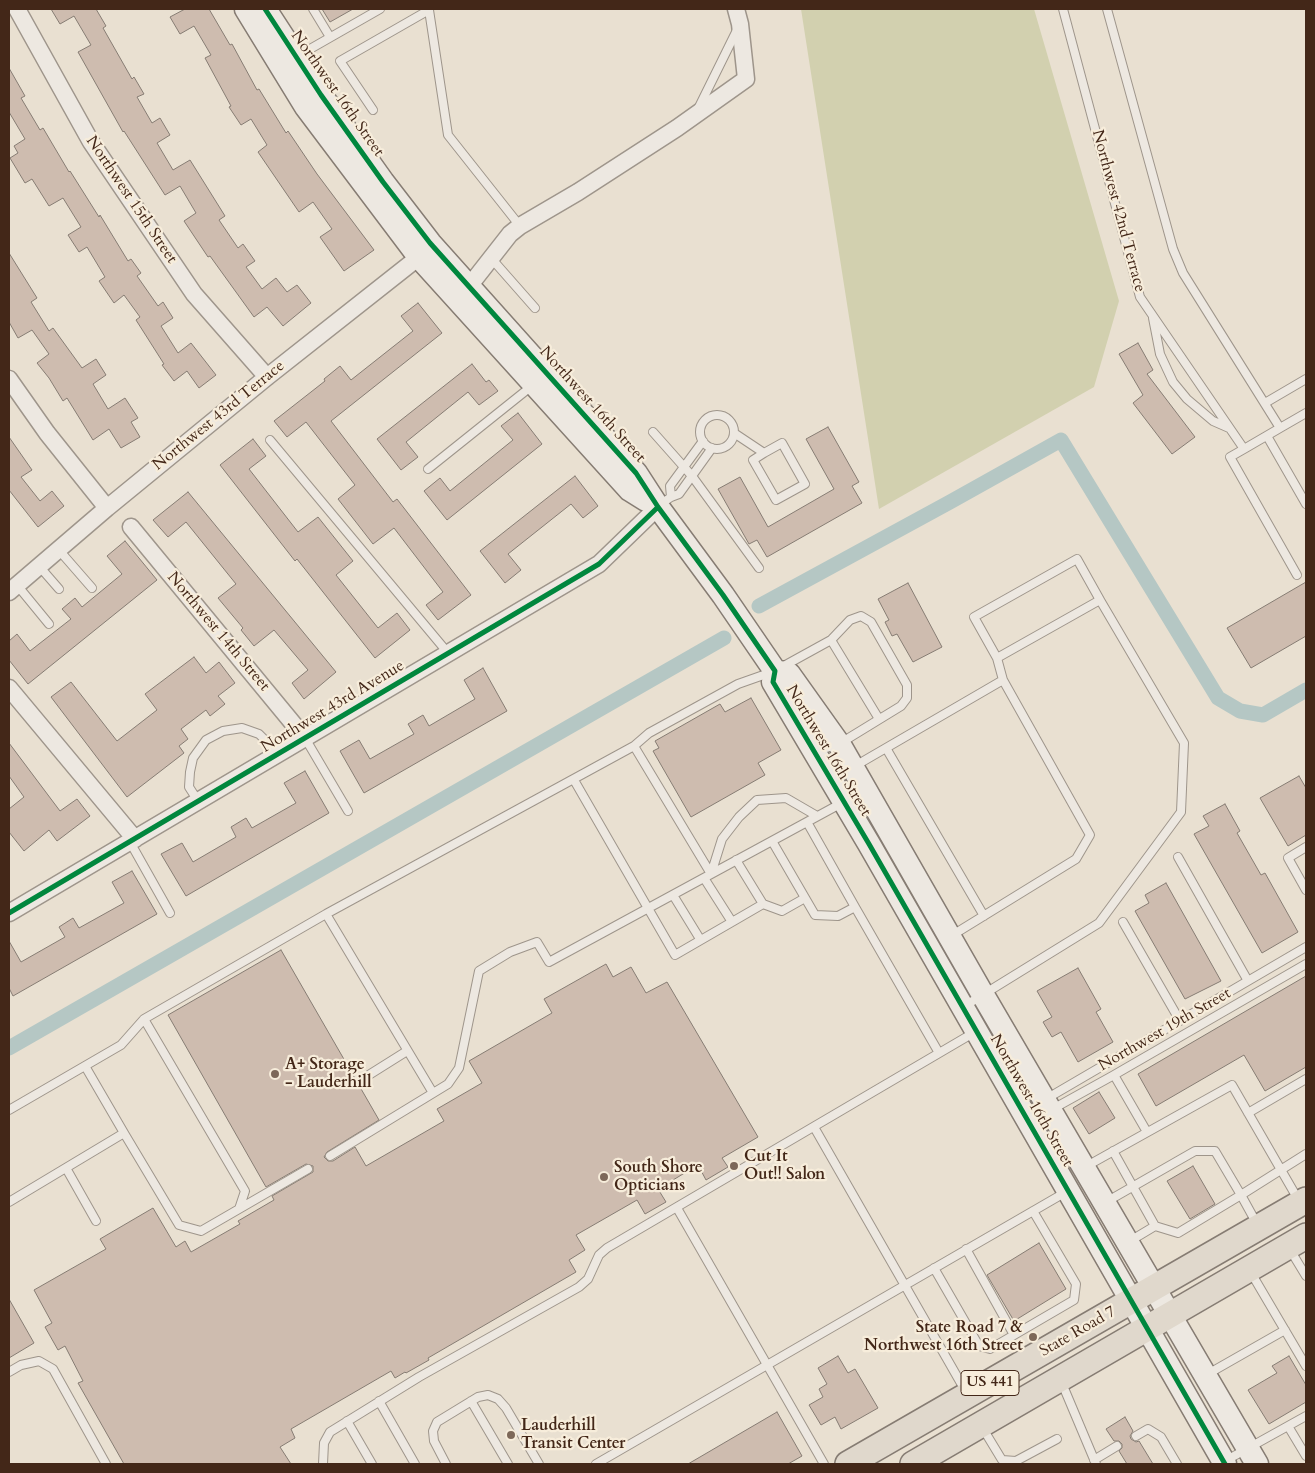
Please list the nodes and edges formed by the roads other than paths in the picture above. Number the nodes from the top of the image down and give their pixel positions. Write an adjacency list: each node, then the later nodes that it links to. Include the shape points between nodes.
1 (17, 9): 21 (street, Northwest 15th Street, via 91,142 194,294)
2 (246, 9): 12 (street, Northwest 16th Street)
3 (265, 9): 12 (street, Northwest 16th Street)
4 (314, 9): 10 (lane)
5 (380, 9): 10 (lane)
6 (1063, 9): 20 (lane, Northwest 42nd Terrace, via 1140,297)
7 (1107, 9): 25 (lane, via 1173,249 1183,273)
8 (431, 10): 13 (lane, via 340,62); 15 (lane, via 448,136)
9 (738, 16): 14 (lane); 14 (street, via 746,79)
10 (330, 38): 11 (lane)
11 (310, 49)
12 (303, 85): 16 (street, Northwest 16th Street, via 383,182)
13 (373, 110)
14 (695, 115): 15 (street)
15 (520, 226): 17 (street)
16 (425, 250): 18 (street, Northwest 16th Street); 21 (street, Northwest 43rd Terrace)
17 (491, 258): 18 (street); 19 (lane)
18 (464, 293): 22 (street, Northwest 16th Street)
19 (535, 308)
20 (1152, 314): 27 (lane, Northwest 42nd Terrace); 27 (lane, via 1160,354 1173,382 1213,421)
21 (266, 377): 42 (street, Northwest 43rd Terrace)
22 (541, 378): 38 (lane); 40 (street, Northwest 16th Street)
23 (9, 379): 42 (street)
24 (1306, 379): 25 (lane)
25 (1265, 403): 28 (lane)
26 (1306, 413): 28 (lane)
27 (1230, 428): 35 (lane, Northwest 42nd Terrace)
28 (1280, 428): 31 (lane)
29 (653, 432): 37 (lane)
30 (734, 433): 33 (lane, via 726,418 710,417 702,425); 34 (lane, via 724,448); 36 (lane)
31 (1267, 436): 35 (lane); 41 (lane)
32 (270, 440): 54 (lane)
33 (703, 441): 34 (lane); 37 (lane)
34 (712, 448): 39 (lane)
35 (1244, 449): 47 (lane, via 1230,457)
36 (764, 454): 36 (lane, via 753,460 776,500 805,484 782,443)
37 (684, 468): 39 (lane); 40 (lane, via 670,486)
38 (428, 469)
39 (692, 476): 40 (lane, via 679,494); 46 (lane)
40 (664, 502): 54 (street, Northwest 43rd Avenue, via 599,564); 56 (street, Northwest 16th Street)
41 (1306, 504)
42 (107, 508): 44 (street, Northwest 43rd Terrace)
43 (131, 527): 60 (street, Northwest 14th Street)
44 (58, 550): 45 (street, Northwest 43rd Terrace); 49 (lane)
45 (39, 566): 48 (street, Northwest 43rd Terrace); 50 (lane)
46 (758, 568)
47 (1296, 575)
48 (13, 588): 52 (lane)
49 (92, 588)
50 (59, 589)
51 (1100, 600): 55 (lane); 55 (lane, via 1077,559 982,612 974,617); 97 (lane, via 1184,743 1182,812 1099,923)
52 (49, 624)
53 (831, 640): 56 (lane); 59 (lane); 59 (lane, via 850,620 861,616 872,622 907,685 908,698)
54 (448, 653): 60 (street, Northwest 43rd Avenue)
55 (997, 658): 57 (lane)
56 (775, 671): 61 (street, Northwest 16th Street, via 789,674); 62 (lane, via 738,684 649,733); 64 (street, Northwest 16th Street, via 773,682)
57 (1003, 680): 63 (lane); 89 (lane, via 1090,835 1076,859)
58 (9, 688): 74 (street)
59 (879, 719): 61 (lane)
60 (305, 738): 65 (street, Northwest 43rd Avenue); 71 (lane)
61 (840, 744): 64 (lane); 66 (street, Northwest 16th Street)
62 (634, 746): 67 (lane); 79 (lane)
63 (886, 748): 66 (lane); 89 (lane)
64 (815, 752): 70 (street, Northwest 16th Street)
65 (278, 754): 69 (street, Northwest 43rd Avenue); 69 (lane, via 259,734 242,728 223,731 206,740 193,758 190,772 189,787)
66 (853, 767): 68 (street, Northwest 16th Street)
67 (574, 780): 84 (lane); 88 (lane)
68 (866, 790): 70 (lane); 93 (street, Northwest 16th Street)
69 (199, 801): 74 (street, Northwest 43rd Avenue)
70 (844, 802): 72 (lane); 93 (street, Northwest 16th Street)
71 (348, 811)
72 (818, 816): 73 (lane); 79 (lane, via 786,798 757,800 722,839)
73 (807, 822): 75 (lane); 85 (lane)
74 (132, 841): 86 (street, Northwest 43rd Avenue); 87 (lane)
75 (772, 841): 78 (lane); 82 (lane)
76 (1306, 847): 80 (lane, via 1288,858)
77 (1178, 857): 96 (lane)
78 (736, 860): 79 (lane); 83 (lane)
79 (708, 876): 81 (lane); 90 (lane)
80 (1306, 890)
81 (674, 895): 84 (lane); 92 (lane)
82 (805, 898): 83 (lane, via 782,911); 85 (lane, via 815,915 838,916)
83 (763, 904): 90 (lane)
84 (648, 908): 92 (lane, via 675,955); 109 (lane, via 549,962 537,942 510,952 479,971 459,1068 448,1084)
85 (855, 908): 104 (lane)
86 (9, 913)
87 (170, 913)
88 (326, 914): 99 (lane); 103 (lane)
89 (984, 916): 93 (lane)
90 (732, 922): 92 (lane)
91 (1123, 922): 101 (lane)
92 (700, 939)
93 (940, 943): 97 (street, Northwest 16th Street); 98 (street, Northwest 16th Street)
94 (1306, 947): 96 (lane, Northwest 19th Street)
95 (1306, 964): 106 (lane)
96 (1248, 981): 101 (lane, Northwest 19th Street)
97 (983, 995): 98 (lane); 100 (street, Northwest 16th Street)
98 (963, 1007): 102 (street, Northwest 16th Street)
99 (144, 1019): 105 (lane, via 121,1045); 131 (lane, via 245,1191)
100 (997, 1019): 102 (street); 110 (street, Northwest 16th Street)
101 (1180, 1021): 110 (lane, Northwest 19th Street)
102 (977, 1031): 104 (lane); 113 (street, Northwest 16th Street)
103 (407, 1051): 107 (lane); 109 (lane)
104 (940, 1053): 114 (lane)
105 (85, 1066): 111 (lane); 116 (lane)
106 (1114, 1074): 110 (lane); 115 (lane)
107 (364, 1078)
108 (1306, 1079): 112 (lane)
109 (432, 1093): 119 (lane)
110 (1047, 1105): 113 (street, Northwest 19th Street); 121 (street, Northwest 16th Street)
111 (9, 1110)
112 (1248, 1113): 115 (lane, via 1232,1086); 123 (lane)
113 (1026, 1117): 125 (street, Northwest 16th Street)
114 (814, 1127): 130 (lane); 142 (lane)
115 (1147, 1132): 117 (lane)
116 (124, 1133): 120 (lane); 131 (lane, via 179,1225 201,1231)
117 (1113, 1151): 121 (lane); 124 (lane)
118 (1306, 1154): 123 (lane)
119 (330, 1156)
120 (66, 1168): 128 (lane); 133 (lane)
121 (1084, 1168): 129 (street, Northwest 16th Street)
122 (308, 1169): 131 (lane)
123 (1280, 1169): 126 (lane); 127 (lane)
124 (1133, 1186): 126 (lane, via 1195,1151 1215,1151); 129 (lane); 134 (lane)
125 (1068, 1191): 132 (lane); 144 (street, Northwest 16th Street)
126 (1241, 1195): 134 (lane, via 1178,1233); 135 (lane)
127 (1303, 1201): 135 (main road, State Road 7 / US 441)
128 (9, 1202)
129 (1104, 1203): 136 (street, Northwest 16th Street)
130 (677, 1208): 149 (lane); 155 (lane, via 598,1255 588,1279 579,1287)
131 (238, 1209)
132 (1032, 1211): 138 (lane); 148 (lane, via 1076,1284 1074,1300)
133 (96, 1220)
134 (1155, 1226): 136 (lane)
135 (1259, 1227): 143 (main road, State Road 7 / US 441)
136 (1128, 1242): 143 (street, Northwest 16th Street)
137 (1297, 1242): 140 (main road, State Road 7 / US 441); 141 (lane)
138 (966, 1250): 139 (lane); 148 (lane)
139 (934, 1268): 142 (lane); 148 (lane, via 979,1346 990,1349)
140 (1249, 1270): 145 (main road, State Road 7 / US 441); 147 (lane)
141 (1306, 1276)
142 (905, 1285): 149 (lane); 154 (lane)
143 (1154, 1288): 144 (main road, State Road 7 / US 441); 145 (street, Northwest 16th Street)
144 (1131, 1302): 146 (street, Northwest 16th Street); 154 (main road, State Road 7 / US 441)
145 (1169, 1316): 146 (main road, State Road 7 / US 441); 152 (street, Northwest 16th Street)
146 (1146, 1329): 153 (main road, State Road 7 / US 441); 179 (street, Northwest 16th Street)
147 (1285, 1330): 150 (lane); 152 (lane)
148 (1014, 1335)
149 (767, 1365): 175 (lane); 176 (lane)
150 (1306, 1366)
151 (9, 1372): 168 (lane, via 39,1361 53,1369)
152 (1204, 1376): 165 (street, Northwest 16th Street)
153 (1060, 1379): 159 (main road, State Road 7 / US 441); 167 (lane)
154 (968, 1395): 177 (main road, State Road 7 / US 441)
155 (378, 1401): 158 (lane); 171 (lane)
156 (471, 1401): 172 (lane, via 436,1422 432,1431); 173 (lane); 174 (lane, via 488,1395 498,1399)
157 (1306, 1416): 160 (lane)
158 (347, 1421): 169 (lane, via 330,1432 324,1443); 170 (lane)
159 (981, 1425): 162 (lane, via 1002,1460 1016,1461); 166 (main road, State Road 7 / US 441)
160 (1288, 1426): 164 (lane); 165 (lane)
161 (1136, 1436): 178 (lane, via 1148,1429 1161,1437)
162 (1057, 1438)
163 (1117, 1446): 167 (lane)
164 (1306, 1456)
165 (1252, 1457): 179 (lane)
166 (927, 1459)
167 (1095, 1462)
168 (106, 1464)
169 (323, 1464)
170 (372, 1464)
171 (414, 1464)
172 (446, 1464)
173 (508, 1464)
174 (539, 1464)
175 (596, 1464)
176 (824, 1464)
177 (848, 1464)
178 (1177, 1464)
179 (1223, 1464)

